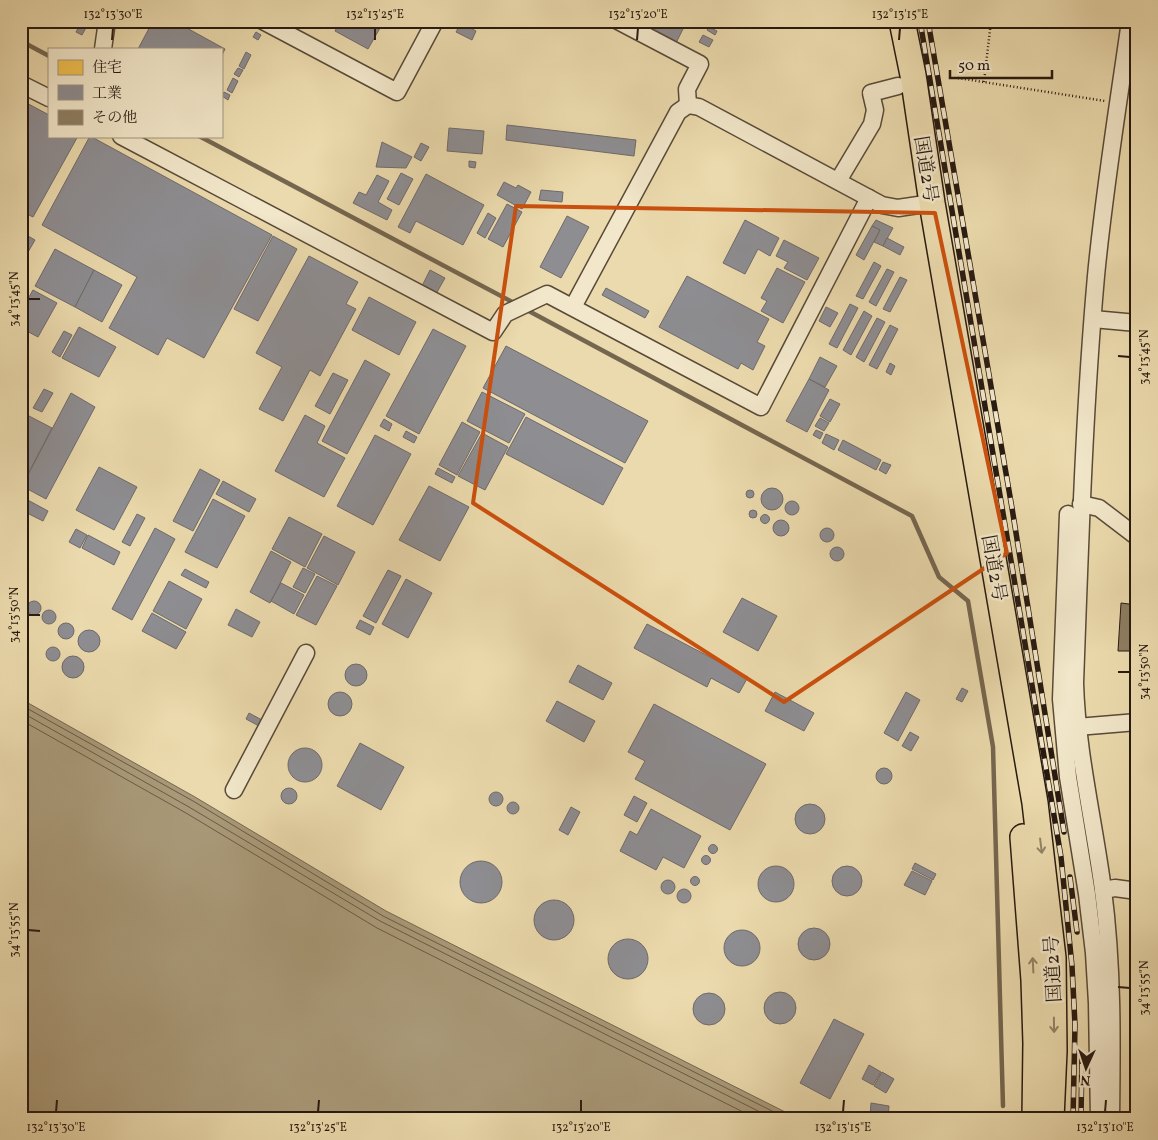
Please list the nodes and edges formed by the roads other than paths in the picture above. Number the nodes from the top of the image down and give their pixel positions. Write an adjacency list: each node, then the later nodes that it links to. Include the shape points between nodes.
1 (107, 21): 8 (street)
2 (263, 21): 3 (street, via 397,92)
3 (435, 21)
4 (618, 21): 13 (street, via 700,64 687,89)
5 (887, 21): 11 (highway, 国道2号)
6 (902, 21): 17 (highway, 国道2号, via 913,75)
7 (1130, 21): 9 (street)
8 (103, 48)
9 (1130, 74): 19 (street, via 1118,103)
10 (21, 84): 12 (street)
11 (898, 86): 15 (street, via 871,93 875,110 872,124); 17 (highway, 国道2号)
12 (48, 98)
13 (688, 104): 15 (street); 18 (street, via 678,112)
14 (125, 138): 18 (street, via 493,332 505,314 548,294)
15 (838, 181): 16 (street)
16 (869, 198): 17 (street, via 889,207); 18 (street, via 761,407)
17 (925, 204): 30 (highway, 国道2号, one-way to 17, via 1034,980 1017,777 969,469 937,309); 31 (highway, 国道2号, one-way to 31, via 1037,819 1053,958)
18 (573, 307)
19 (1093, 319): 20 (street); 21 (street)
20 (1137, 323)
21 (1081, 504): 23 (street, via 1099,508); 26 (street, via 1075,683)
22 (1068, 514): 32 (street, via 1061,699 1068,777 1094,953)
23 (1137, 538)
24 (306, 653): 27 (street)
25 (1137, 722): 26 (street)
26 (1078, 727): 28 (street)
27 (234, 790)
28 (1103, 890): 29 (street); 33 (street, via 1109,944)
29 (1137, 891)
30 (1035, 1119)
31 (1051, 1119)
32 (1099, 1119)
33 (1111, 1119)

